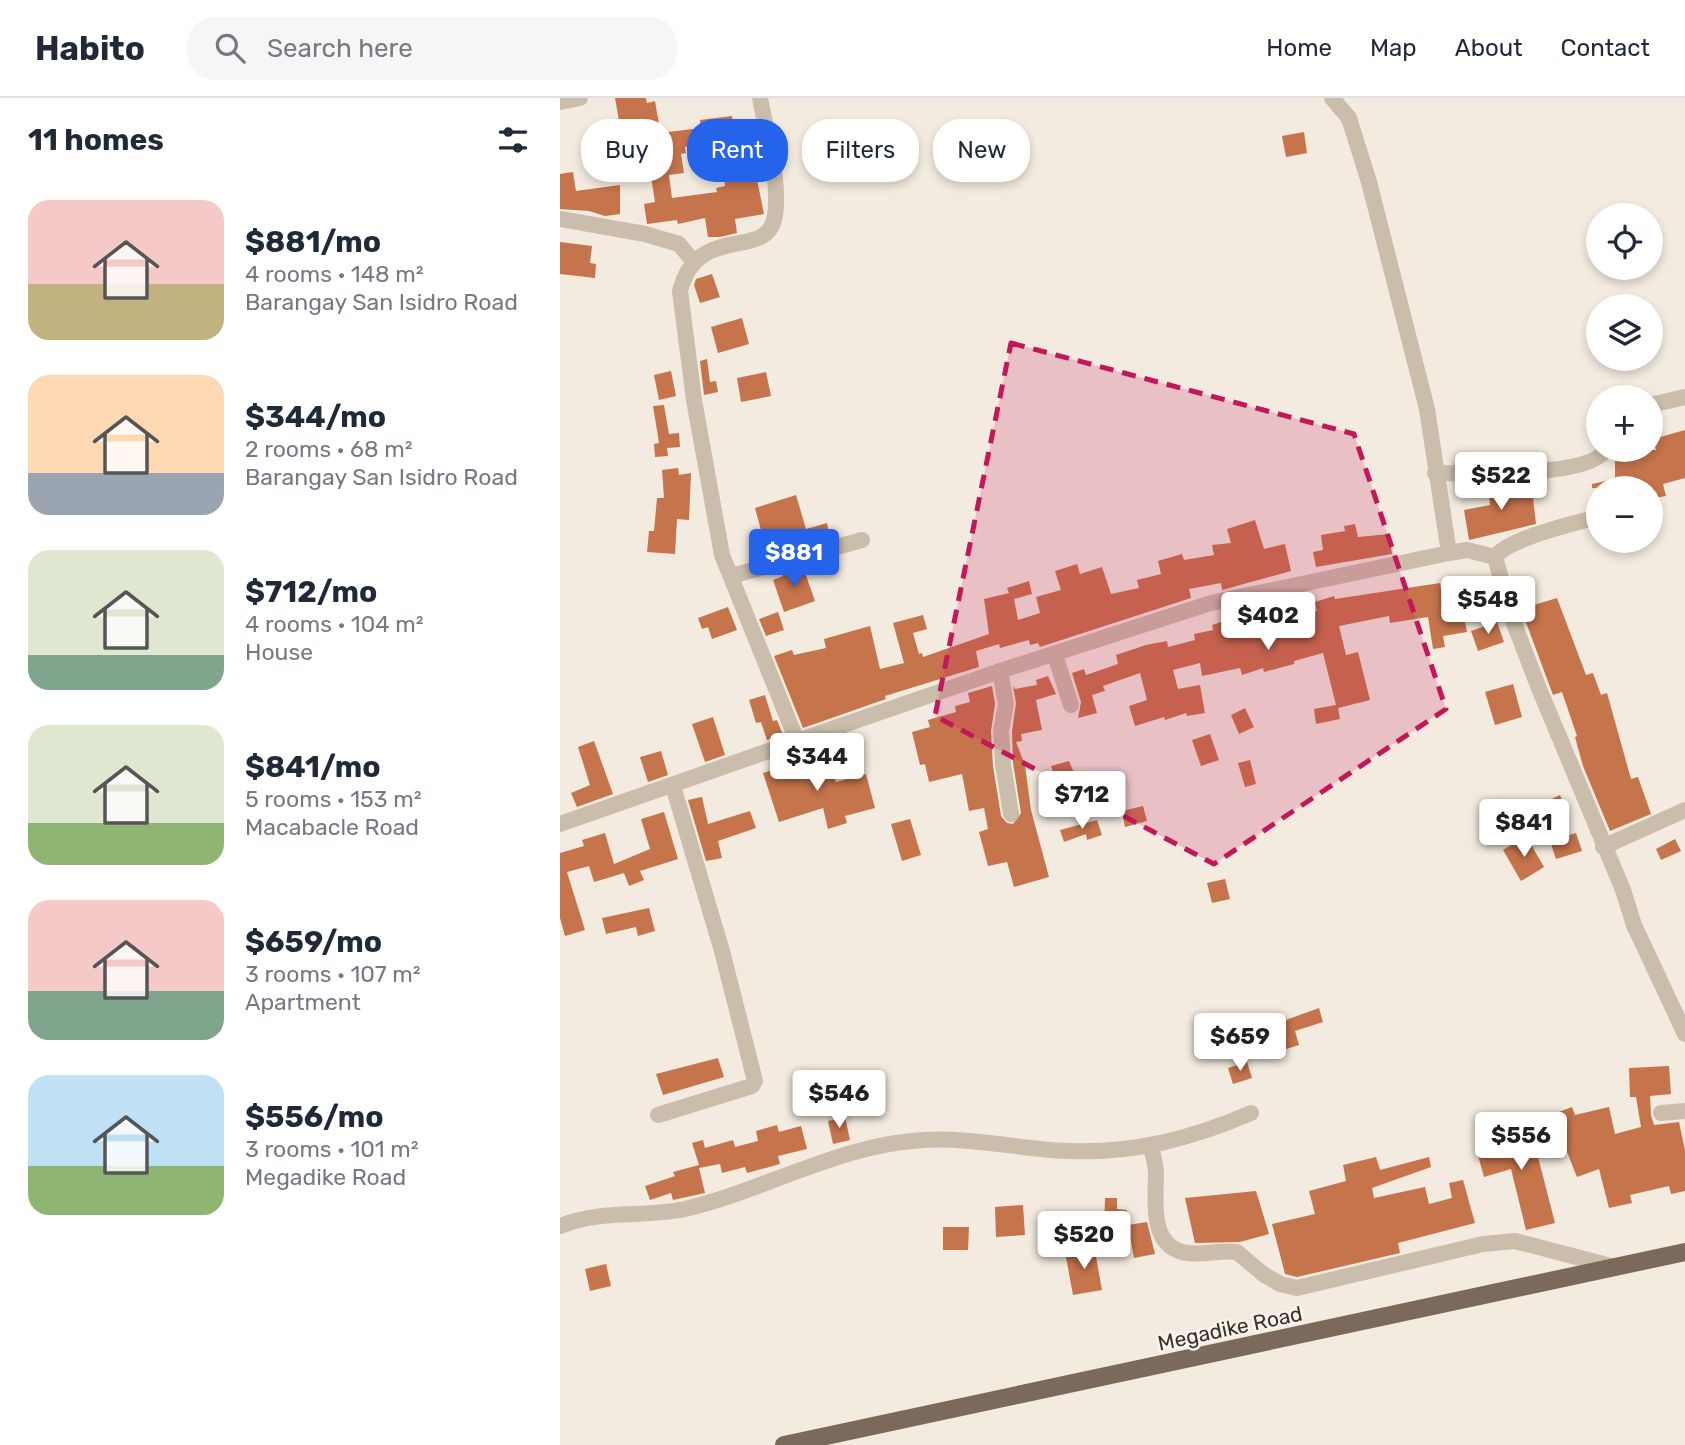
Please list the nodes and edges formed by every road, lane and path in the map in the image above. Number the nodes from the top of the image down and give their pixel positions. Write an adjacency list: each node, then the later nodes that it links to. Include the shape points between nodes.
1 (580, 98): 4 (street)
2 (760, 98): 6 (street, via 776,192 772,225 764,236 719,246)
3 (1332, 98): 10 (street, via 1349,118 1358,141 1427,410)
4 (560, 102)
5 (560, 219): 6 (street, via 679,244)
6 (693, 261): 15 (street, via 680,291 709,491 722,555)
7 (1685, 397): 8 (street)
8 (1663, 402)
9 (1591, 462): 10 (street, via 1536,471)
10 (1435, 474): 13 (street)
11 (1586, 521): 14 (street, via 1522,539 1502,548)
12 (862, 540): 15 (street)
13 (1449, 553): 14 (street, via 1467,550); 16 (street, via 1211,603)
14 (1495, 557): 24 (street, via 1512,618)
15 (732, 576): 19 (street)
16 (1055, 655): 17 (street); 18 (street)
17 (1000, 671): 19 (street); 22 (street, via 1006,704 1001,731 1003,764)
18 (1071, 705)
19 (797, 741): 20 (street)
20 (673, 786): 23 (street); 29 (street, via 722,951 754,1081 752,1086)
21 (1685, 810): 24 (street)
22 (1011, 814)
23 (560, 824)
24 (1603, 846): 25 (street)
25 (1685, 1034)
26 (1685, 1111): 28 (street)
27 (1251, 1113): 30 (street, via 1212,1130)
28 (1661, 1113)
29 (658, 1115)
30 (1151, 1147): 31 (street, via 1068,1151 922,1140 858,1150 685,1209 602,1214); 33 (street, via 1156,1172 1154,1213 1166,1242 1192,1254 1237,1252 1262,1274 1287,1287 1515,1241)
31 (560, 1226)
32 (1685, 1252): 33 (main road, Megadike Road)
33 (1611, 1266): 34 (main road, Megadike Road)
34 (784, 1445)

